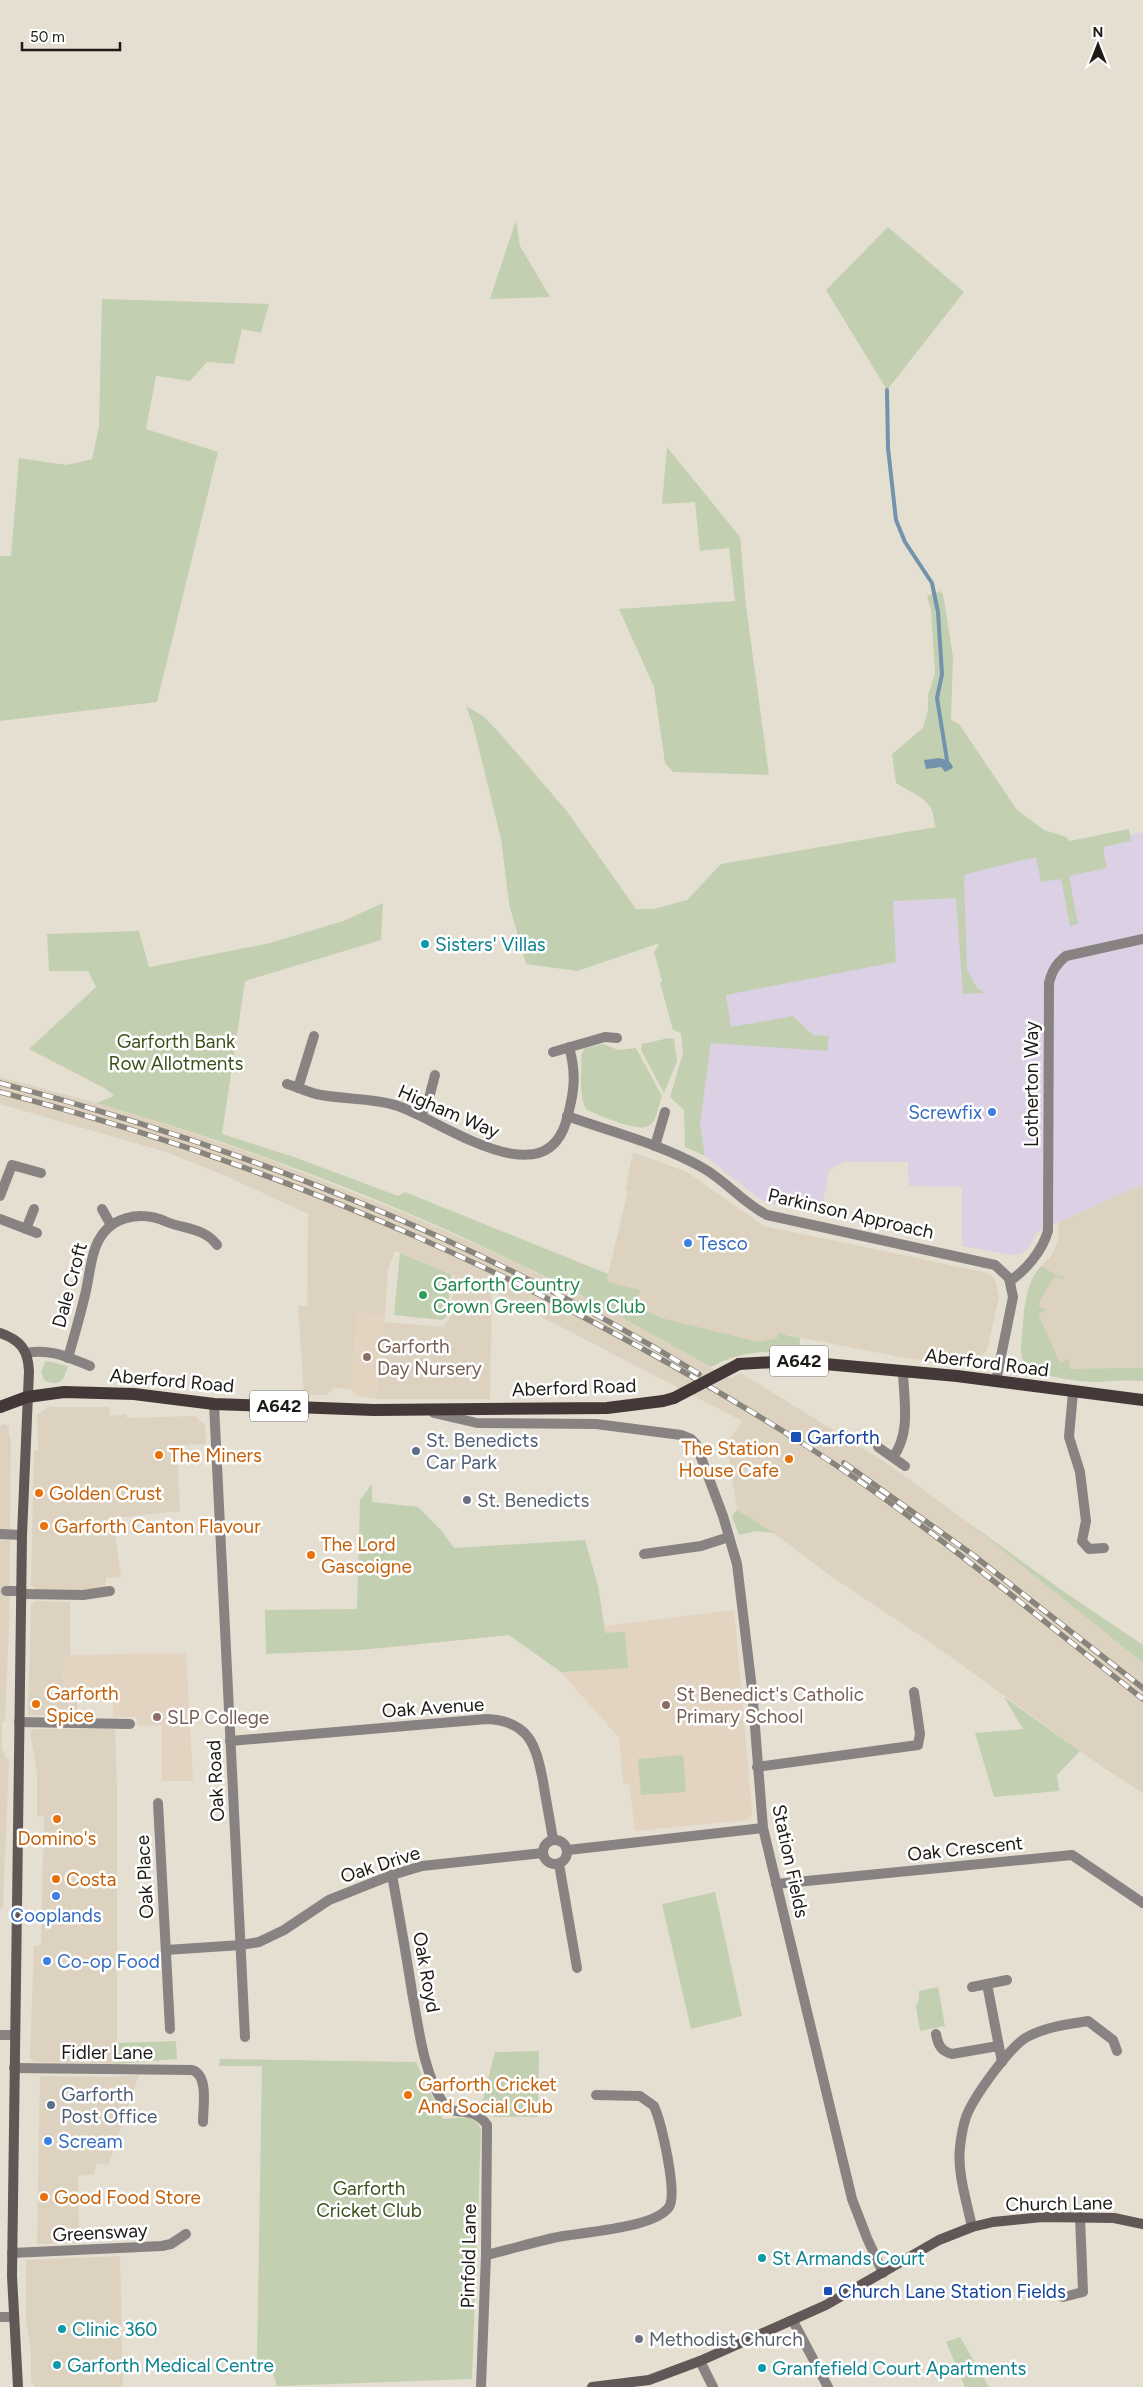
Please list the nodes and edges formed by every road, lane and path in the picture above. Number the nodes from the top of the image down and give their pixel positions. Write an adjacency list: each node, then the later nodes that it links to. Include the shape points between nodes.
1 (1143, 939): 22 (street, Lotherton Way, via 1066,956 1052,972 1049,983 1048,1231 1040,1250)
2 (314, 1036): 8 (street)
3 (617, 1038): 4 (street, via 605,1037)
4 (569, 1048): 5 (street); 11 (street, Higham Way, via 575,1074)
5 (553, 1052)
6 (434, 1076): 10 (street)
7 (287, 1084): 8 (street, Higham Way)
8 (298, 1088): 10 (street, Higham Way, via 316,1094 397,1105)
9 (665, 1112): 12 (street)
10 (421, 1115): 11 (street, Higham Way, via 490,1148 517,1155 535,1153 551,1144 563,1130)
11 (567, 1116): 12 (street, Parkinson Approach)
12 (654, 1146): 22 (street, Parkinson Approach, via 703,1168 752,1207 768,1215 986,1262 1003,1271)
13 (41, 1173): 14 (street, via 12,1165)
14 (0, 1196)
15 (34, 1209): 19 (street)
16 (102, 1209): 18 (street)
17 (0, 1219): 19 (street)
18 (111, 1225): 21 (street, via 128,1217 148,1216 201,1231); 25 (street, Dale Croft, via 96,1246)
19 (26, 1229): 20 (street)
20 (37, 1233)
21 (217, 1245)
22 (1010, 1281): 28 (street, via 1013,1297)
23 (0, 1333): 24 (main road, via 15,1339)
24 (27, 1353): 25 (street, via 46,1351); 30 (main road)
25 (68, 1358): 26 (street)
26 (90, 1366)
27 (903, 1372): 28 (main road, Aberford Road / A642); 34 (main road, Aberford Road / A642, bridge, via 792,1360 739,1364 663,1401 606,1408); 36 (street, via 905,1434)
28 (996, 1381): 29 (main road, Aberford Road / A642)
29 (1073, 1392): 31 (main road, Aberford Road / A642); 41 (street, via 1069,1437 1080,1472 1086,1521 1082,1541 1089,1549)
30 (27, 1397): 32 (main road, Aberford Road / A642, via 64,1392 111,1393); 33 (main road, A642); 39 (main road)
31 (1143, 1400)
32 (214, 1404): 34 (main road, Aberford Road / A642); 49 (street, Oak Road)
33 (0, 1407)
34 (424, 1410): 40 (street, Station Fields, via 477,1423 596,1424 671,1433 692,1439)
35 (878, 1447): 36 (street)
36 (893, 1457): 37 (street)
37 (904, 1466)
38 (0, 1534): 39 (street)
39 (22, 1535): 45 (main road)
40 (730, 1537): 42 (street, via 701,1546); 50 (street, Station Fields, via 740,1579)
41 (1104, 1548)
42 (644, 1554)
43 (6, 1590): 45 (street)
44 (110, 1591): 45 (street, via 83,1595)
45 (22, 1593): 47 (main road)
46 (914, 1692): 50 (street, via 920,1734 918,1745)
47 (19, 1722): 48 (street); 69 (main road)
48 (130, 1724)
49 (230, 1741): 53 (street, Oak Avenue, via 486,1719 508,1722 526,1734 537,1753); 60 (street, Oak Road)
50 (757, 1767): 52 (street, Station Fields)
51 (158, 1803): 61 (street, Oak Place)
52 (763, 1828): 54 (street); 58 (street, Station Fields)
53 (553, 1839): 54 (street, via 562,1841); 55 (street, via 545,1844)
54 (568, 1850): 56 (street, via 565,1860)
55 (543, 1853): 56 (street, via 547,1862); 57 (street, Oak Drive, via 422,1866)
56 (559, 1864): 62 (street)
57 (392, 1875): 60 (street, Oak Drive, via 329,1900 259,1942); 77 (street, Oak Royd, via 423,2050 431,2074 446,2108 453,2112 472,2112)
58 (776, 1884): 59 (street, Oak Crescent, via 1072,1855); 84 (street, Station Fields, via 852,2199)
59 (1143, 1904)
60 (241, 1945): 61 (street); 70 (street, Oak Road)
61 (166, 1950): 66 (street, Oak Place)
62 (577, 1968)
63 (1007, 1980): 64 (street)
64 (987, 1984): 65 (street); 71 (street)
65 (972, 1987)
66 (170, 2029)
67 (0, 2034): 69 (street)
68 (936, 2034): 71 (street, via 940,2047 952,2054)
69 (15, 2035): 74 (main road)
70 (245, 2037)
71 (998, 2046): 73 (street)
72 (1117, 2051): 73 (street, via 1112,2040 1088,2021 1060,2025 1027,2036)
73 (1002, 2062): 80 (street, via 966,2117 960,2148 962,2182)
74 (14, 2068): 76 (street, Fidler Lane, via 192,2070 202,2080); 82 (main road)
75 (596, 2095): 83 (street, via 640,2096 654,2106 672,2186 670,2205 656,2218)
76 (203, 2122)
77 (487, 2125): 83 (street, Pinfold Lane)
78 (1080, 2218): 79 (main road, Church Lane, via 1114,2218); 80 (main road, Church Lane, via 1042,2217); 85 (street, via 1083,2292)
79 (1143, 2224)
80 (972, 2227): 84 (main road, Church Lane, via 939,2240)
81 (186, 2234): 82 (street, Greensway, via 162,2246)
82 (12, 2254): 87 (main road)
83 (486, 2255): 91 (street, Pinfold Lane)
84 (883, 2273): 88 (main road, Church Lane)
85 (1063, 2297)
86 (0, 2317): 87 (street)
87 (14, 2317): 90 (main road)
88 (793, 2321): 89 (main road, Church Lane); 94 (street)
89 (700, 2361): 92 (main road, Church Lane, via 649,2380); 93 (street)
90 (18, 2387)
91 (481, 2387)
92 (592, 2387)
93 (713, 2387)
94 (828, 2387)

